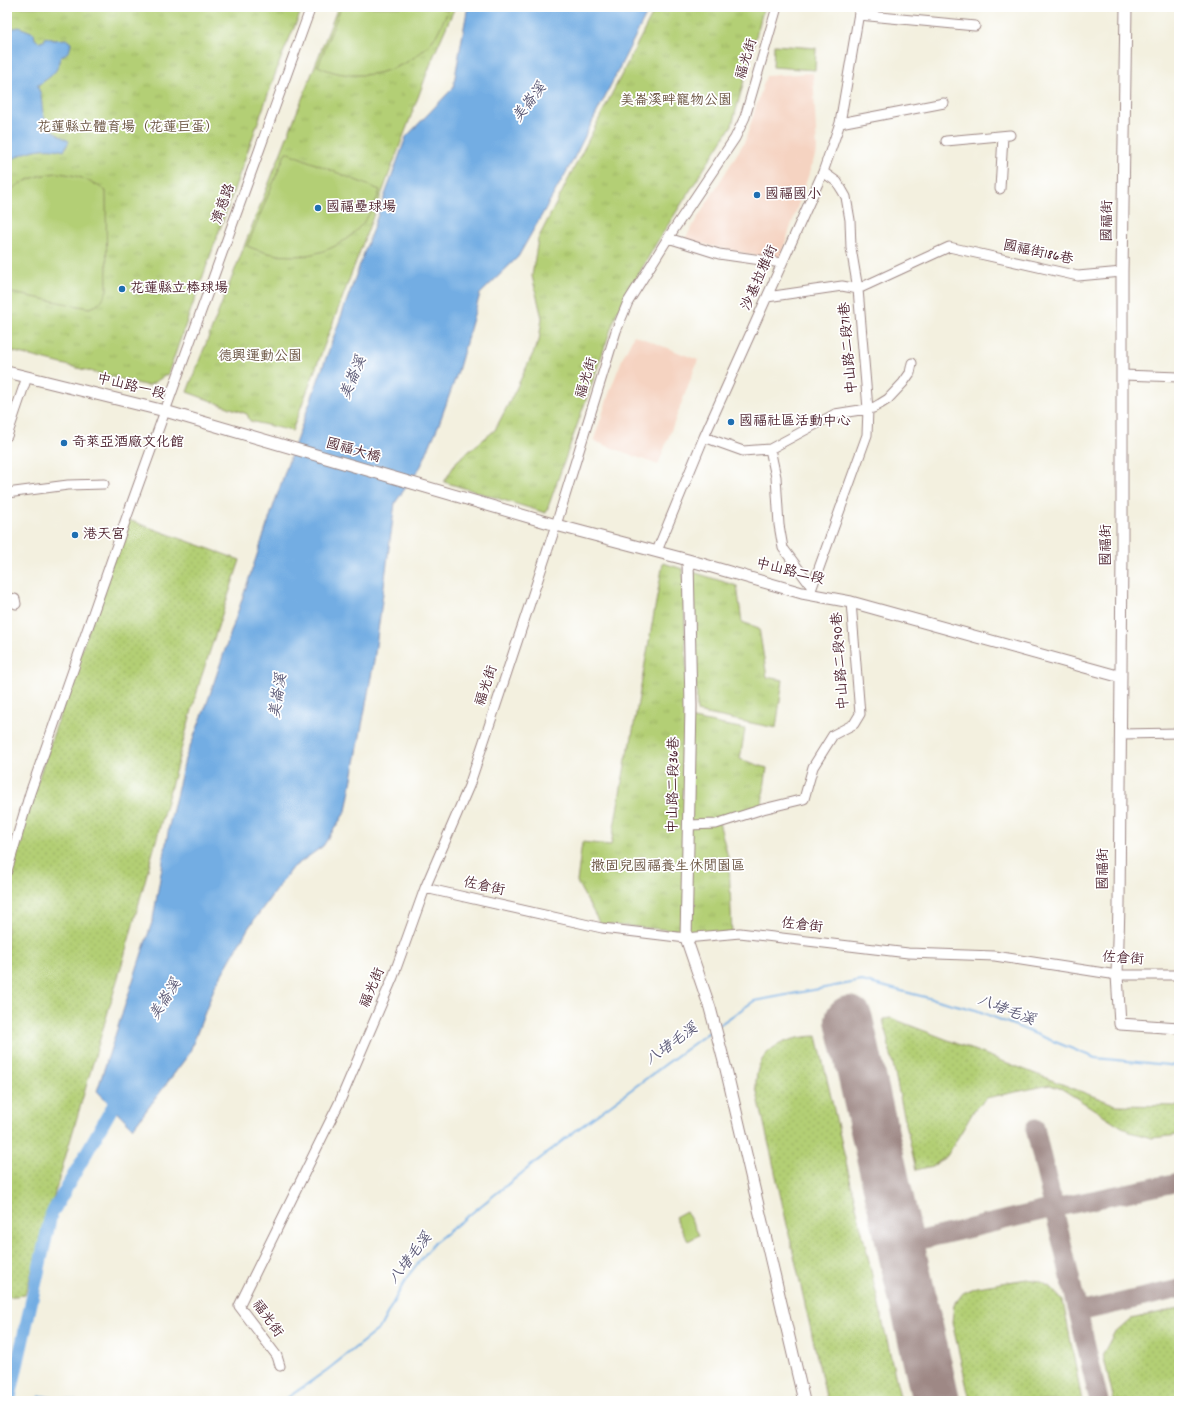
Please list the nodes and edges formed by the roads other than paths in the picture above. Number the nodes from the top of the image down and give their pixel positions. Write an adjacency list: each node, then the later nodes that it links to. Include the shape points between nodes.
1 (311, 7): 22 (street, 濟慈路)
2 (777, 7): 11 (street, 福光街, via 745,117 735,138)
3 (1126, 7): 13 (street, 國福街)
4 (859, 11): 5 (street); 7 (street, 沙基拉雅街)
5 (975, 26)
6 (944, 103): 7 (street)
7 (840, 123): 9 (street, 沙基拉雅街)
8 (946, 141): 10 (street, via 1007,135)
9 (823, 172): 12 (street, 沙基拉雅街); 14 (street, 中山路二段71巷, via 836,182 846,197)
10 (1000, 189)
11 (668, 238): 12 (street, via 719,254); 30 (street, 福光街, via 628,302 616,331)
12 (782, 263): 15 (street, 沙基拉雅街)
13 (1122, 272): 14 (street, 國福街186巷, via 1078,276 949,247); 18 (street, 國福街)
14 (858, 289): 15 (street, via 842,286); 21 (street, 中山路二段71巷)
15 (767, 297): 25 (street, 沙基拉雅街)
16 (912, 363): 21 (street, via 910,373 896,392)
17 (7, 372): 20 (street, 中山路一段)
18 (1123, 375): 19 (street); 37 (street, 國福街)
19 (1179, 377)
20 (27, 378): 22 (street, 中山路一段); 24 (street)
21 (868, 409): 26 (street, via 835,414); 33 (street, 中山路二段71巷, via 867,435)
22 (165, 411): 23 (street, 中山路一段); 41 (street, 濟慈路, via 30,793)
23 (246, 435): 29 (street, 國福大橋)
24 (7, 436)
25 (704, 438): 26 (street, via 743,451); 31 (street, 沙基拉雅街)
26 (770, 449): 33 (street, via 776,477 783,548)
27 (104, 484): 28 (street, via 68,485)
28 (7, 493)
29 (452, 494): 30 (street, 中山路二段)
30 (556, 525): 31 (street, 中山路二段); 42 (street, 福光街, via 469,786)
31 (657, 551): 32 (street, 中山路二段)
32 (688, 560): 33 (street, 中山路二段, via 802,592); 40 (street, 中山路二段36巷, via 691,706)
33 (810, 590): 35 (street, 中山路二段)
34 (7, 597): 36 (street, via 15,599)
35 (851, 602): 37 (street, 中山路二段); 40 (street, 中山路二段90巷, via 860,714 854,724 833,735 813,767 804,799 716,824)
36 (16, 604)
37 (1121, 677): 39 (street, 國福街)
38 (1179, 733): 39 (street)
39 (1121, 734): 45 (street, 國福街)
40 (689, 825): 43 (street, 中山路二段36巷)
41 (7, 871)
42 (425, 888): 43 (street, 佐倉街, via 602,928); 47 (street, 福光街, via 393,976 340,1102 239,1306 277,1356)
43 (686, 938): 45 (street, 佐倉街, via 740,933 908,953 995,956); 48 (street, 中山路二段36巷, via 710,1008)
44 (1179, 974): 45 (street, 佐倉街)
45 (1117, 975): 46 (street, 國福街, via 1120,1024)
46 (1179, 1028)
47 (280, 1366)
48 (804, 1401)

